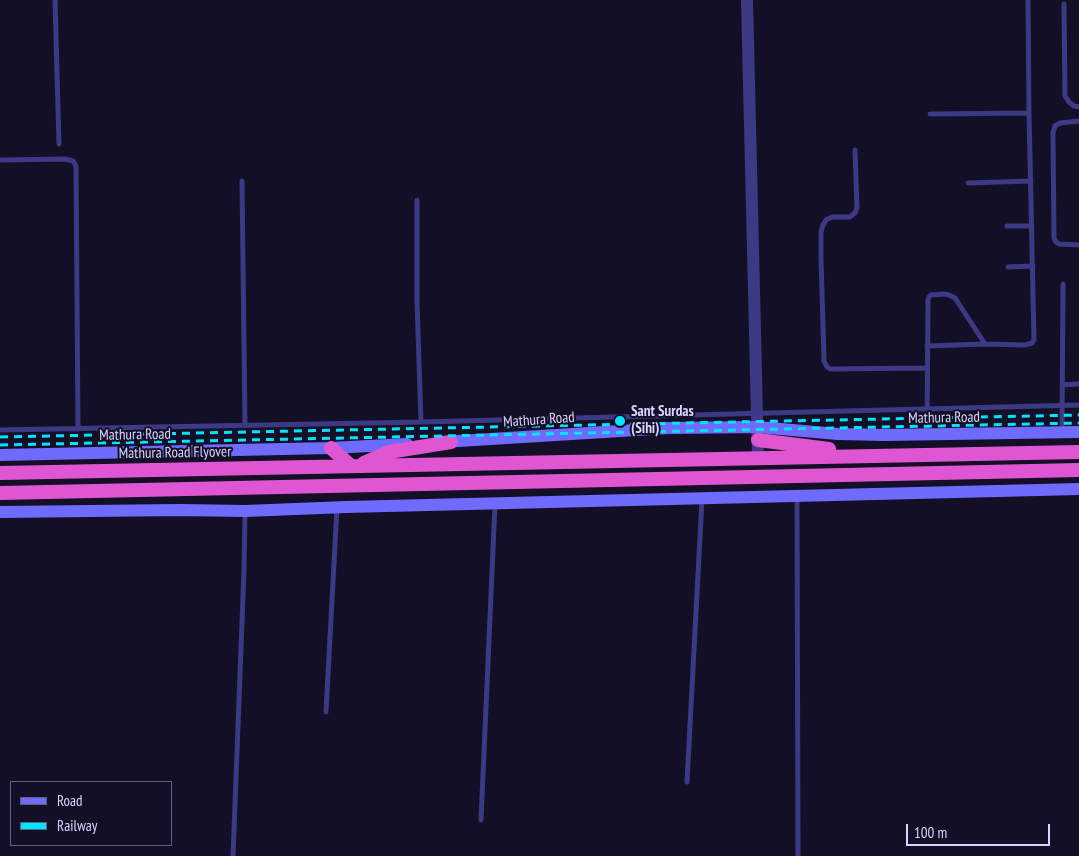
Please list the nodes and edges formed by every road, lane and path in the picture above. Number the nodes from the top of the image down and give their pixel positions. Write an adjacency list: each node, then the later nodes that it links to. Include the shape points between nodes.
1 (55, 0): 9 (lane)
2 (747, 0): 30 (street)
3 (1028, 0): 6 (lane)
4 (1064, 4): 5 (lane, via 1065,96)
5 (1079, 107)
6 (1029, 113): 7 (lane); 13 (lane)
7 (930, 114)
8 (1079, 122): 18 (lane, via 1060,123 1053,133 1054,238 1059,244)
9 (59, 144)
10 (855, 150): 24 (lane, via 855,213 850,218 826,220 821,232 824,361 830,370)
11 (0, 160): 33 (lane, via 65,159 73,160 76,166)
12 (242, 181): 32 (lane)
13 (1031, 181): 14 (lane); 17 (lane)
14 (968, 183)
15 (417, 200): 31 (lane)
16 (1007, 226): 17 (lane)
17 (1032, 226): 19 (lane)
18 (1079, 245)
19 (1033, 266): 20 (lane); 22 (lane, via 1034,340 1025,345)
20 (1008, 267)
21 (1064, 284): 26 (lane)
22 (985, 344): 23 (lane); 23 (lane, via 957,301 944,294 928,298)
23 (927, 346): 24 (lane)
24 (927, 368): 29 (lane)
25 (1079, 384): 26 (lane)
26 (1062, 385): 27 (lane)
27 (1062, 404): 28 (lane); 29 (lane); 35 (lane)
28 (1079, 404)
29 (928, 408): 30 (lane); 38 (lane)
30 (757, 413): 31 (lane); 37 (street)
31 (421, 422): 32 (lane)
32 (245, 425): 33 (lane)
33 (78, 429): 34 (lane)
34 (0, 430)
35 (1062, 432): 36 (main road, Mathura Road); 38 (main road, Mathura Road)
36 (1079, 432)
37 (758, 434): 38 (main road, Mathura Road); 39 (main road, Mathura Road, via 669,428); 43 (highway); 44 (street)
38 (927, 434)
39 (451, 442): 40 (main road, Mathura Road); 45 (highway, via 389,452)
40 (331, 448): 42 (main road, Mathura Road); 45 (highway)
41 (1079, 452): 43 (highway)
42 (0, 454)
43 (880, 455): 44 (highway)
44 (758, 457): 45 (highway)
45 (355, 466): 47 (highway, Mathura Road Flyover)
46 (1079, 470): 49 (highway)
47 (0, 473)
48 (1079, 489): 50 (main road)
49 (0, 493)
50 (797, 496): 51 (main road); 60 (lane)
51 (702, 498): 52 (main road); 57 (lane)
52 (496, 503): 53 (main road); 58 (lane)
53 (337, 507): 54 (main road); 56 (lane)
54 (245, 510): 55 (main road); 59 (lane)
55 (0, 513)
56 (326, 712)
57 (687, 782)
58 (481, 820)
59 (233, 856)
60 (798, 856)

